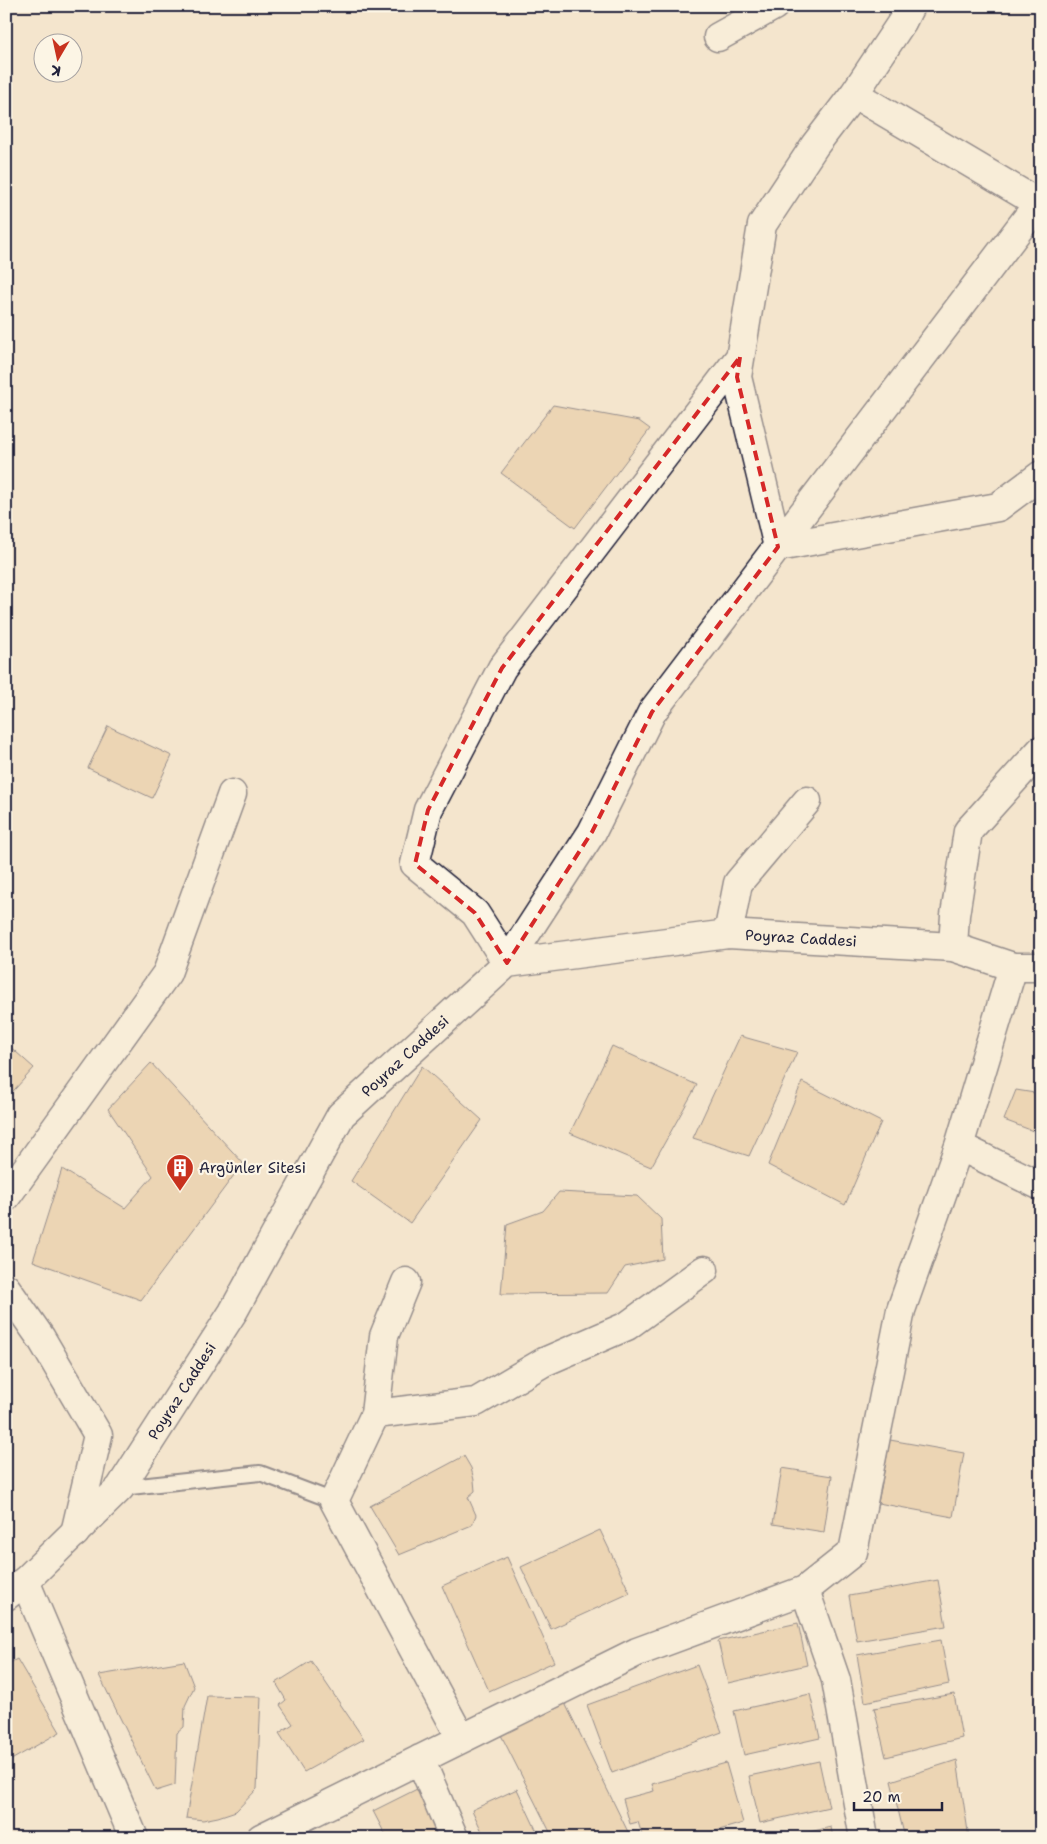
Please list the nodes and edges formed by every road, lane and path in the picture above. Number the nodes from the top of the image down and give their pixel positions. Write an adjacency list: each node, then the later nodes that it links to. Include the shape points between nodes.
1 (774, 6): 3 (street)
2 (910, 6): 4 (street)
3 (718, 37)
4 (854, 94): 5 (street); 6 (street, via 815,145 762,225)
5 (1039, 202): 8 (street)
6 (740, 357): 8 (street, via 737,377); 14 (street, via 502,668 428,810 415,864 475,913)
7 (1041, 475): 8 (street, via 998,507)
8 (778, 547): 14 (street, via 652,712 592,832)
9 (1041, 750): 13 (street, via 968,831)
10 (232, 794): 19 (street, via 167,973)
11 (807, 801): 12 (street, via 738,883)
12 (728, 934): 13 (street, Poyraz Caddesi); 14 (street, Poyraz Caddesi)
13 (953, 947): 15 (street, Poyraz Caddesi)
14 (507, 962): 24 (street, Poyraz Caddesi, via 341,1115 233,1312)
15 (1013, 967): 16 (street, Poyraz Caddesi); 17 (street)
16 (1041, 967)
17 (959, 1146): 18 (street); 28 (street, via 901,1310 853,1552)
18 (1041, 1186)
19 (6, 1196)
20 (704, 1270): 23 (street, via 627,1326 544,1362 476,1402)
21 (406, 1282): 23 (street, via 384,1336)
22 (6, 1288): 26 (street, via 41,1338 98,1435)
23 (375, 1414): 25 (street)
24 (120, 1488): 25 (lane, via 260,1473); 26 (street, Poyraz Caddesi)
25 (334, 1501): 29 (street)
26 (74, 1533): 27 (street, Poyraz Caddesi)
27 (16, 1588): 31 (street)
28 (805, 1590): 29 (street, via 637,1652); 34 (street, via 836,1680)
29 (461, 1738): 30 (street)
30 (420, 1759): 32 (street); 33 (street)
31 (134, 1838)
32 (261, 1838)
33 (454, 1838)
34 (864, 1838)

